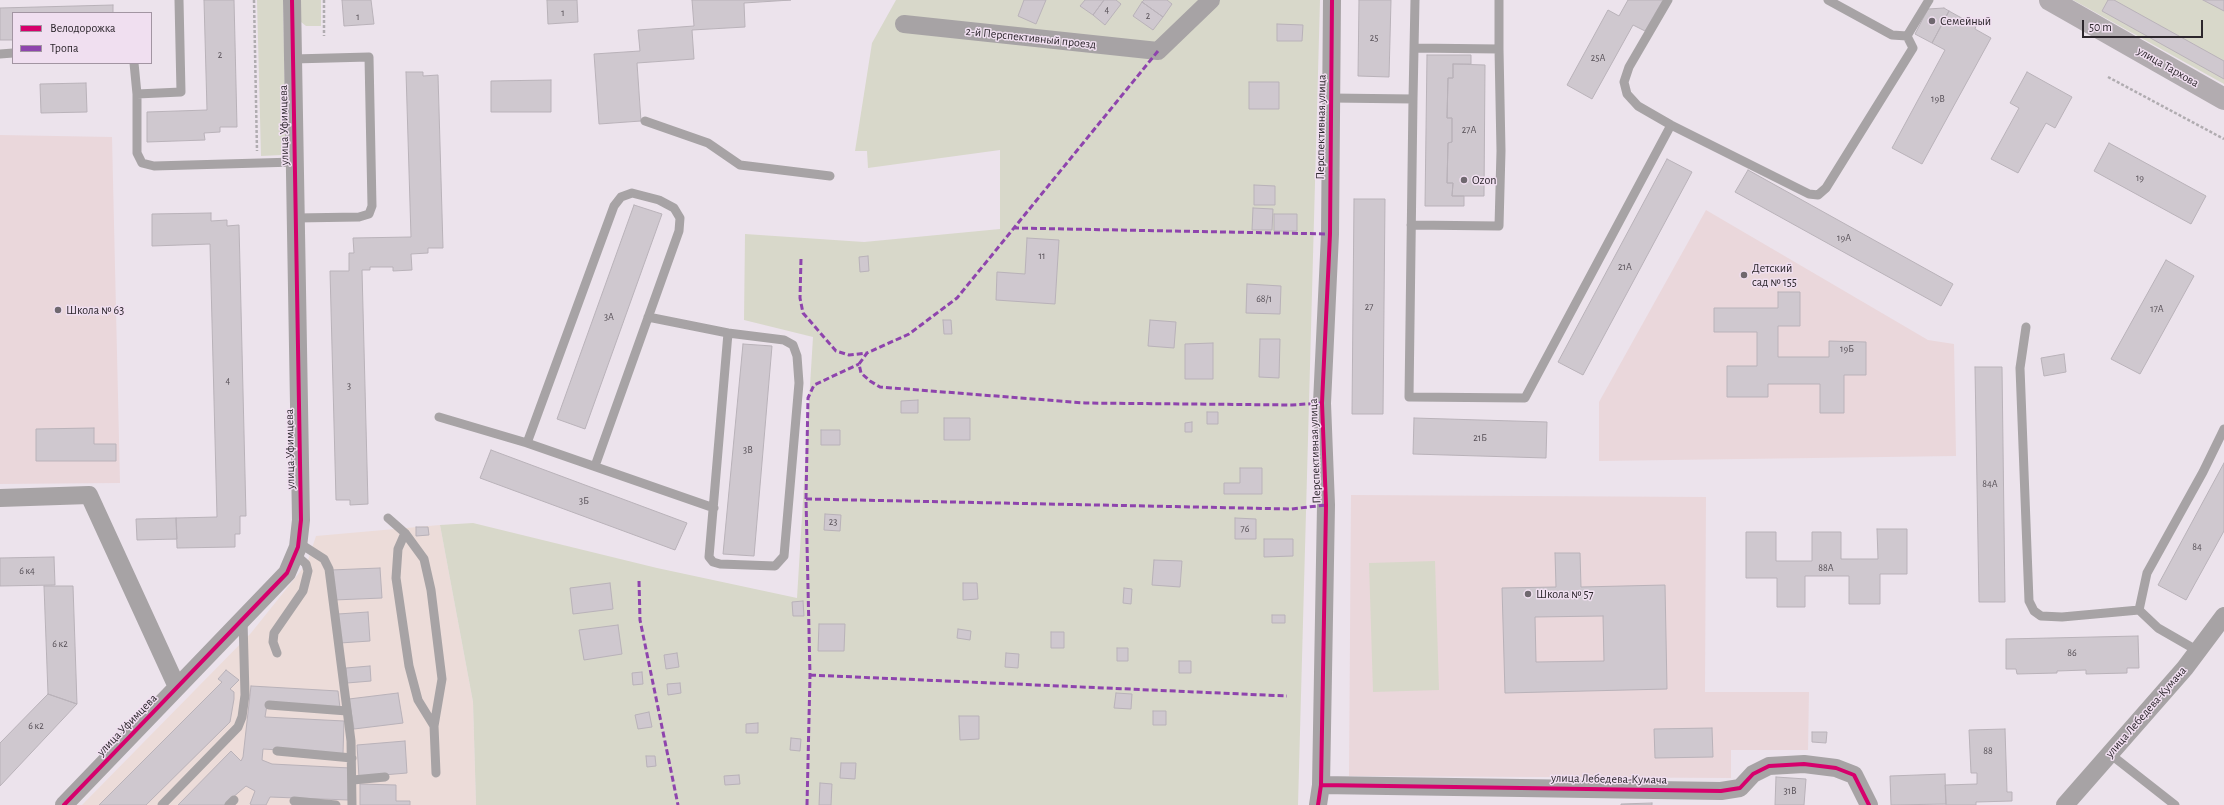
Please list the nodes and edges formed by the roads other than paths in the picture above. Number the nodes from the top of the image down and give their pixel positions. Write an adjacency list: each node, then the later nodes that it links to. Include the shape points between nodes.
1 (179, 0): 19 (lane, via 181,92)
2 (292, 0): 17 (street, улица Уфимцева)
3 (1211, 0): 11 (street, 2-й Перспективный проезд, via 1158,51)
4 (1332, 0): 20 (street, Перспективная улица)
5 (1415, 0): 13 (lane)
6 (1498, 0): 14 (lane)
7 (1668, 0): 24 (lane, via 1629,67 1624,82 1627,94 1638,106)
8 (1828, 0): 12 (lane, via 1892,35)
9 (1929, 0): 12 (lane)
10 (2050, 0): 22 (main road, улица Тархова)
11 (904, 24)
12 (1907, 36): 24 (lane, via 1913,48 1826,188 1818,195 1809,194)
13 (1414, 48): 14 (lane); 21 (lane)
14 (1499, 49): 28 (lane, via 1499,226)
15 (12, 53): 16 (lane)
16 (0, 54)
17 (293, 58): 25 (street, улица Уфимцева); 27 (lane, via 370,57 372,206 369,214 359,217)
18 (134, 64): 19 (lane)
19 (137, 94): 25 (lane, via 137,153 142,163 154,166)
20 (1331, 98): 21 (lane); 56 (street, Перспективная улица, via 1330,234 1322,403 1326,505)
21 (1413, 99): 28 (lane)
22 (2224, 99)
23 (645, 121): 26 (lane, via 708,143 740,165)
24 (1671, 125): 28 (lane, via 1525,398 1409,397)
25 (295, 162): 27 (street, улица Уфимцева)
26 (830, 176)
27 (296, 218): 40 (street, улица Уфимцева, via 301,520)
28 (1411, 225)
29 (648, 317): 31 (lane); 34 (lane, via 679,230 680,218 674,208 659,200 632,193 621,197 614,206); 35 (lane)
30 (2026, 327): 41 (lane, via 2020,368 2029,601 2034,611 2041,616 2062,618)
31 (728, 333): 37 (lane); 37 (lane, via 784,340 793,345 798,356 799,383 784,556 775,566 713,562 709,557)
32 (439, 417): 34 (lane)
33 (2224, 429): 41 (lane, via 2147,572)
34 (527, 443): 35 (lane)
35 (595, 466): 37 (lane)
36 (0, 498): 46 (street, via 89,495)
37 (714, 508)
38 (388, 518): 39 (lane)
39 (405, 533): 49 (lane, via 398,549 396,578 409,666 418,700); 49 (lane, via 424,559 430,590 442,679)
40 (298, 549): 43 (street, улица Уфимцева, via 287,573); 45 (lane, via 308,571 303,591 274,633 273,642); 48 (lane, via 324,559 329,569)
41 (2139, 610): 44 (lane, via 2158,628)
42 (2224, 616): 44 (street, улица Лебедева-Кумача)
43 (243, 620): 46 (street, улица Уфимцева); 59 (lane, via 245,695 238,727)
44 (2198, 650): 51 (street, улица Лебедева-Кумача)
45 (277, 653)
46 (177, 687): 58 (street, улица Уфимцева)
47 (269, 705): 48 (lane)
48 (347, 711): 52 (lane)
49 (434, 726): 53 (lane)
50 (277, 751): 52 (lane)
51 (2110, 754): 64 (street, улица Лебедева-Кумача); 65 (lane)
52 (352, 758): 55 (lane)
53 (436, 773)
54 (385, 777): 55 (lane)
55 (353, 780): 61 (lane)
56 (1321, 785): 62 (street, Перспективная улица); 63 (street, улица Лебедева-Кумача, via 1721,791 1740,788 1753,774 1769,766 1804,764 1836,768 1854,775)
57 (294, 801): 60 (lane)
58 (64, 805)
59 (162, 805)
60 (336, 805)
61 (352, 805)
62 (1318, 805)
63 (1869, 805)
64 (2065, 805)
65 (2175, 805)

